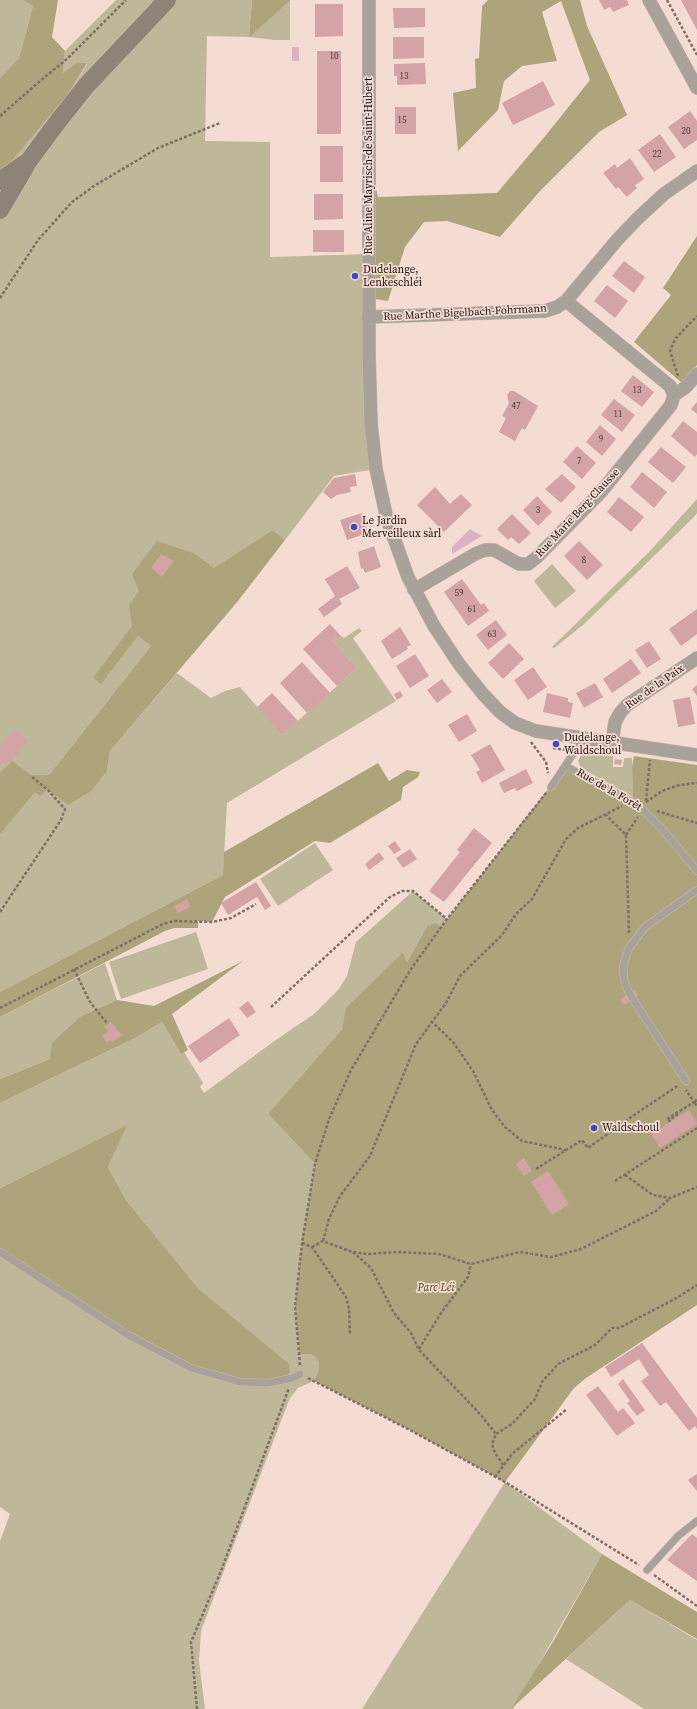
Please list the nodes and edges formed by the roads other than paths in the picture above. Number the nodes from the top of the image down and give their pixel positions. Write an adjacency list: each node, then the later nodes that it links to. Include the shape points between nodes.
1 (167, 0): 5 (main road, via 86,86)
2 (368, 0): 10 (street, Rue Aline Mayrisch-de Saint-Hubert)
3 (649, 0): 4 (street)
4 (697, 88)
5 (28, 162): 7 (main road); 8 (main road)
6 (697, 171): 9 (street, Rue Marthe Bigelbach-Fohrmann, via 664,194 638,219)
7 (0, 181)
8 (0, 210)
9 (566, 301): 10 (street, Rue Marthe Bigelbach-Fohrmann, via 545,311); 12 (street, via 670,386)
10 (368, 317): 13 (street, Rue Aline Mayrisch-de Saint-Hubert, via 371,424 376,469 387,519)
11 (697, 374): 12 (street, Rue Marie Berg-Clausse, via 686,387)
12 (674, 395): 13 (street, Rue Marie Berg-Clausse, via 671,405 601,492 528,564 519,564 494,550 485,550)
13 (414, 590): 15 (street, Rue Aline Mayrisch-de Saint-Hubert, via 459,664 500,712 515,723 536,731)
14 (697, 658): 16 (street, Rue de la Paix, via 620,713 615,722)
15 (583, 739): 16 (street); 18 (lane, Rue de la Forêt)
16 (612, 743): 17 (street)
17 (697, 755)
18 (566, 766): 19 (lane, Rue de la Forêt); 20 (lane, Rue de la Forêt, via 643,810)
19 (551, 787)
20 (697, 871)
21 (697, 890): 22 (lane, via 645,927 629,948 624,966 624,980 629,993)
22 (686, 1081)
23 (0, 1252): 24 (lane, via 128,1335 190,1368 240,1382 268,1383)
24 (300, 1374)
25 (697, 1521): 26 (lane, via 678,1536)
26 (647, 1570)

